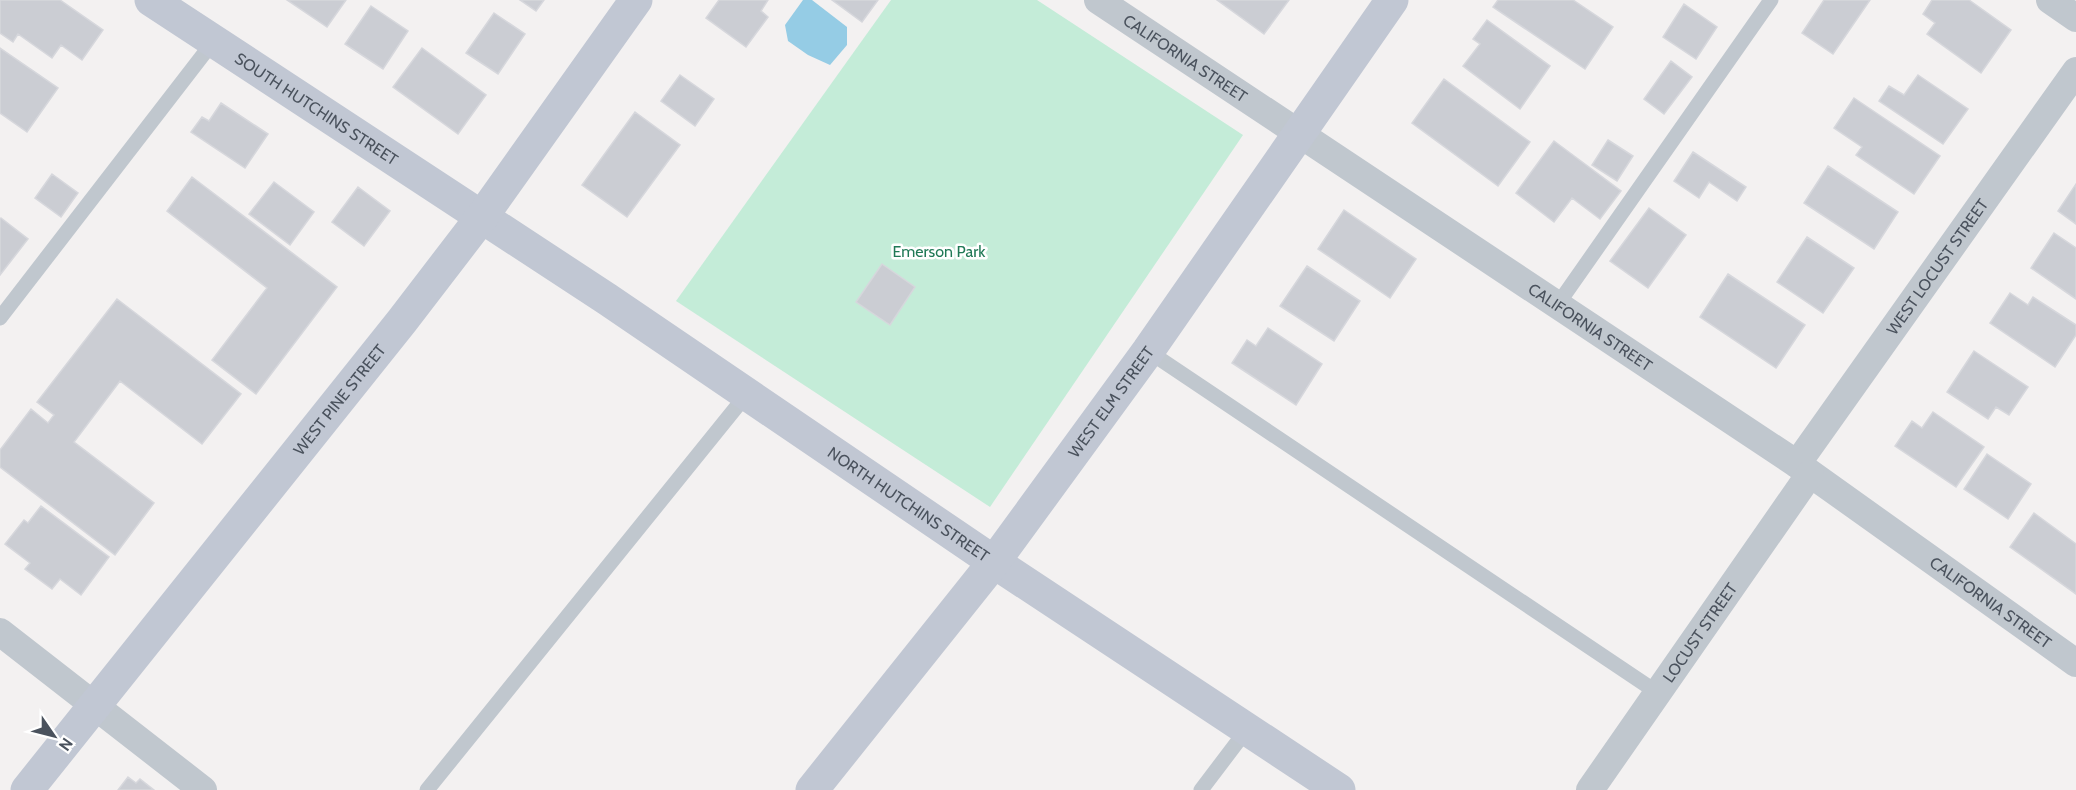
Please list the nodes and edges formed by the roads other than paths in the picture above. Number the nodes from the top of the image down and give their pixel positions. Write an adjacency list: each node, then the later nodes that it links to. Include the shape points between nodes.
1 (151, 0): 8 (street, SOUTH HUTCHINS STREET)
2 (1098, 0): 10 (street, CALIFORNIA STREET)
3 (1392, 0): 10 (street, WEST ELM STREET)
4 (1771, 0): 12 (lane)
5 (2050, 0): 7 (street)
6 (631, 2): 11 (street, WEST PINE STREET)
7 (2076, 18)
8 (213, 42): 11 (street, SOUTH HUTCHINS STREET); 13 (lane)
9 (2076, 71): 16 (street, WEST LOCUST STREET)
10 (1299, 131): 12 (street, CALIFORNIA STREET); 14 (street, WEST ELM STREET)
11 (482, 218): 15 (street, NORTH HUTCHINS STREET); 21 (street, WEST PINE STREET)
12 (1558, 304): 16 (street, CALIFORNIA STREET)
13 (0, 318)
14 (1148, 351): 17 (street, WEST ELM STREET); 20 (lane)
15 (747, 394): 17 (street, NORTH HUTCHINS STREET); 25 (lane)
16 (1804, 469): 19 (street, CALIFORNIA STREET); 20 (street, LOCUST STREET)
17 (994, 562): 22 (street, NORTH HUTCHINS STREET); 26 (street, WEST ELM STREET)
18 (0, 632): 21 (street)
19 (2076, 663)
20 (1658, 693): 29 (street, LOCUST STREET)
21 (94, 706): 23 (street, WEST PINE STREET); 24 (street)
22 (1248, 728): 27 (lane); 28 (street, NORTH HUTCHINS STREET)
23 (27, 790)
24 (203, 790)
25 (427, 790)
26 (812, 790)
27 (1201, 790)
28 (1339, 790)
29 (1590, 790)

